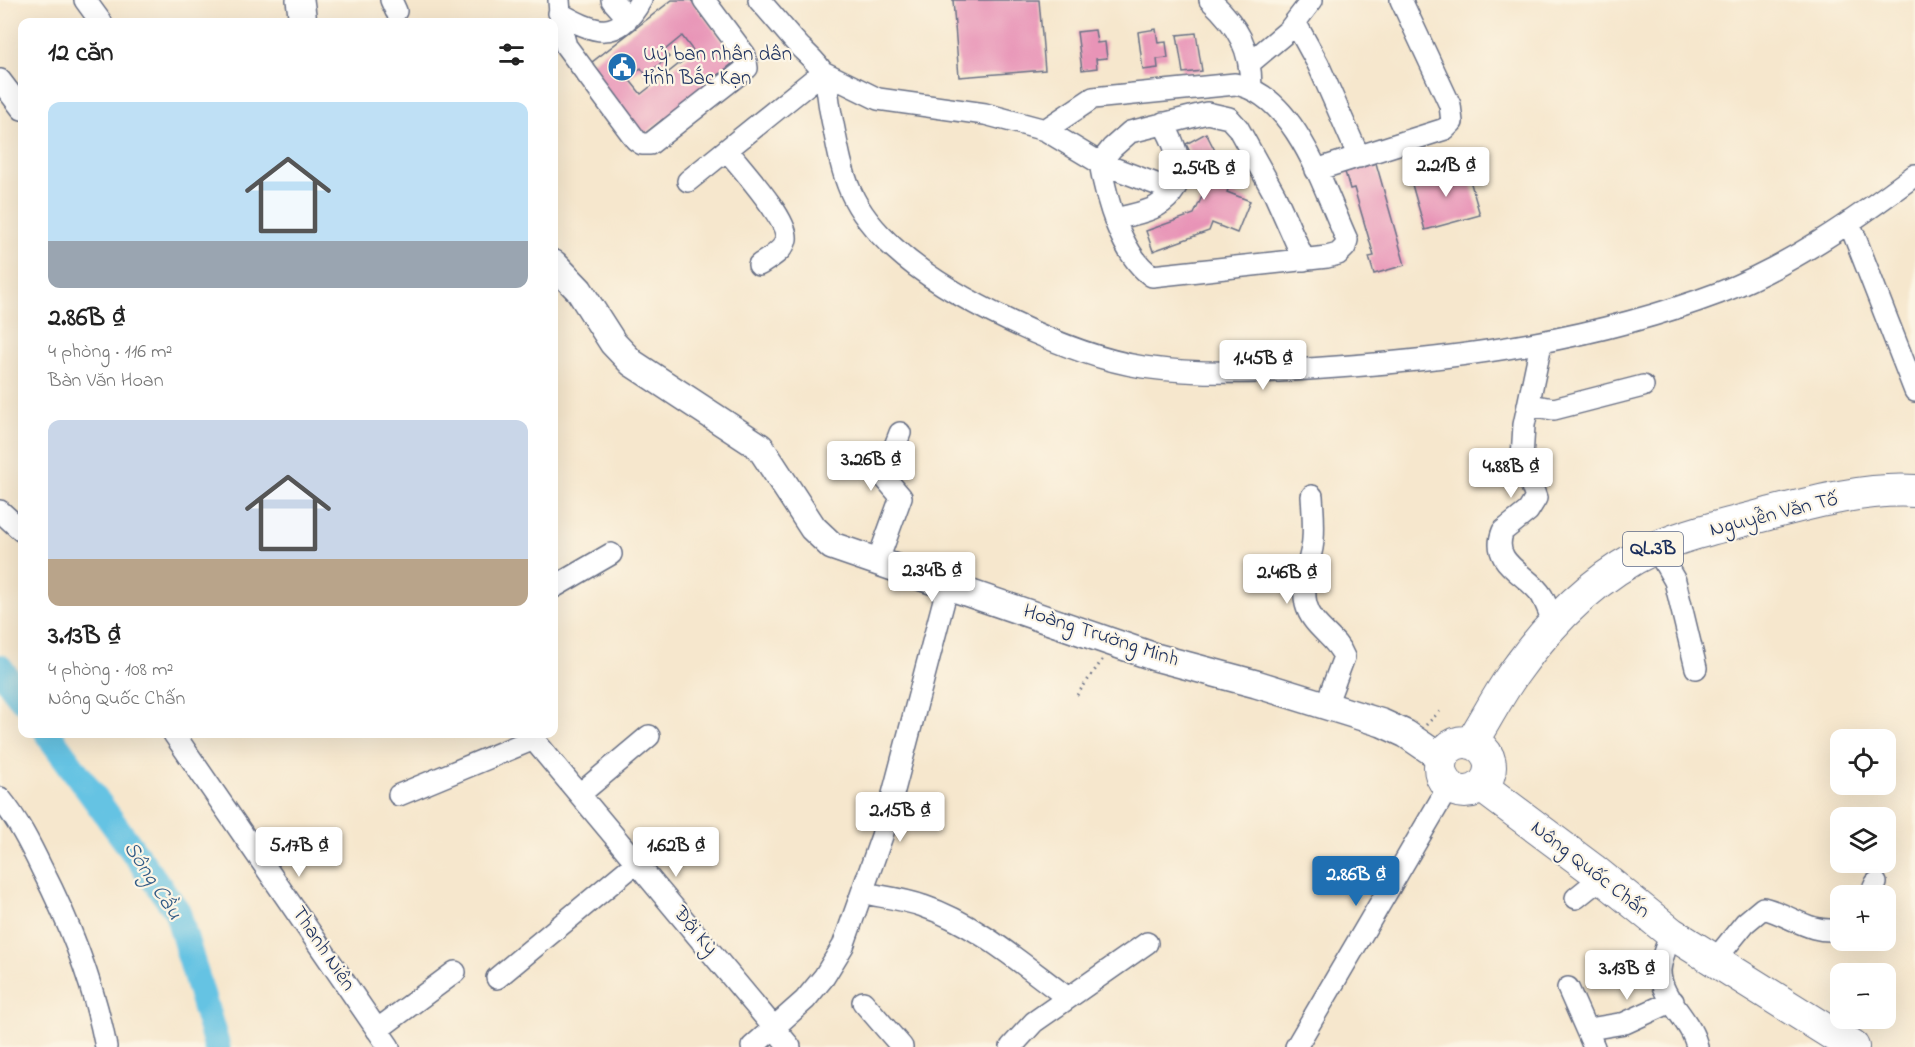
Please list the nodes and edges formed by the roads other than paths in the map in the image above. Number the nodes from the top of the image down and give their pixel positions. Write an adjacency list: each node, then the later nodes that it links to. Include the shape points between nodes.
1 (85, 0): 12 (street)
2 (300, 0): 13 (main road)
3 (612, 0): 11 (street)
4 (641, 0): 11 (street)
5 (704, 0): 10 (street, via 746,56 747,68 710,100 645,145 636,140 566,46)
6 (759, 0): 16 (street)
7 (1210, 0): 15 (street, via 1243,39)
8 (1312, 0): 14 (street)
9 (1401, 0): 23 (street, via 1450,105 1452,122 1445,129)
10 (559, 6): 11 (street, via 588,29 602,32 618,26)
11 (627, 17)
12 (98, 18)
13 (302, 18)
14 (1295, 22): 15 (street); 23 (street)
15 (1251, 62): 18 (street)
16 (823, 72): 21 (street, via 878,99 985,114); 22 (street); 34 (street, via 843,178 856,206 875,231 898,253 943,283 1046,337 1139,366 1198,373 1371,364)
17 (0, 80): 19 (street)
18 (1251, 87): 21 (street, via 1235,84 1094,98); 25 (street, via 1276,105 1287,119)
19 (18, 104)
20 (1163, 123): 24 (street, via 1130,132); 28 (street, via 1174,142 1181,169); 31 (street, via 1207,113 1229,118 1275,195)
21 (1045, 130): 24 (street)
22 (727, 150): 27 (street); 32 (street, via 784,226 786,242)
23 (1359, 157): 25 (street)
24 (1100, 163): 28 (street); 29 (street)
25 (1316, 170): 31 (street, via 1347,240 1338,254)
26 (1915, 175): 30 (street)
27 (688, 181)
28 (1172, 190): 29 (street, via 1156,207)
29 (1116, 219): 31 (street, via 1134,260 1152,276)
30 (1849, 222): 34 (street, via 1767,271 1720,292); 36 (street)
31 (1304, 260)
32 (759, 265)
33 (558, 268): 45 (main road, Hoàng Trường Minh, via 579,290 613,343 633,363 749,436 760,447 821,537 832,546)
34 (1540, 344): 37 (street)
35 (1643, 386): 37 (street, via 1554,409)
36 (1915, 391)
37 (1528, 405): 48 (street, via 1522,458 1536,498 1528,511 1503,531 1500,546 1508,564 1542,596)
38 (900, 433): 45 (street, via 885,478 901,497)
39 (1915, 491): 43 (highway, Nguyễn Văn Tố / QL.3B, via 1863,494 1798,506)
40 (1312, 496): 50 (street, via 1314,521 1305,582 1306,604 1320,629 1344,657)
41 (0, 511): 42 (street)
42 (18, 527)
43 (1656, 548): 48 (highway, Nguyễn Văn Tố / QL.3B, via 1590,588); 49 (street, via 1675,581)
44 (611, 554): 46 (street)
45 (877, 563): 47 (main road, Hoàng Trường Minh)
46 (558, 585)
47 (948, 585): 50 (main road, Hoàng Trường Minh, via 1114,643); 63 (street, via 909,741)
48 (1554, 623): 55 (highway, Nguyễn Văn Tố / QL.3B, via 1513,674)
49 (1696, 668)
50 (1326, 705): 56 (main road, Hoàng Trường Minh, via 1382,723 1414,740)
51 (649, 736): 58 (street)
52 (177, 738): 76 (street, Thanh Niên)
53 (526, 738): 59 (street)
54 (535, 738): 58 (street, Đội Kỳ)
55 (1471, 743): 56 (highway, via 1453,745); 57 (highway, via 1489,761 1490,770)
56 (1445, 772): 57 (highway, via 1468,792); 83 (street)
57 (1481, 786): 62 (highway, Nông Quốc Chấn)
58 (580, 794): 61 (street, Đội Kỳ)
59 (399, 795)
60 (0, 798): 78 (street, via 17,818 64,914 98,1004)
61 (637, 862): 70 (street); 75 (street, Đội Kỳ)
62 (1597, 873): 64 (street); 66 (highway, Nông Quốc Chấn)
63 (864, 893): 72 (street, via 902,900 946,915 984,937); 75 (street, via 843,946 824,977)
64 (1576, 898)
65 (1830, 931): 68 (street, via 1805,926 1762,908)
66 (1671, 933): 68 (highway, Nông Quốc Chấn); 73 (street, via 1660,973)
67 (1147, 943): 72 (street)
68 (1715, 960): 85 (highway, Nông Quốc Chấn)
69 (455, 972): 76 (street)
70 (497, 978)
71 (1568, 988): 77 (street)
72 (1068, 998): 82 (street, via 1034,1022)
73 (1673, 1001): 77 (street); 84 (street)
74 (863, 1002): 81 (street)
75 (775, 1026): 79 (street); 80 (street, Đội Kỳ)
76 (383, 1038)
77 (1592, 1038)
78 (106, 1047)
79 (752, 1047)
80 (790, 1047)
81 (902, 1047)
82 (1011, 1047)
83 (1296, 1047)
84 (1697, 1047)
85 (1853, 1047)

